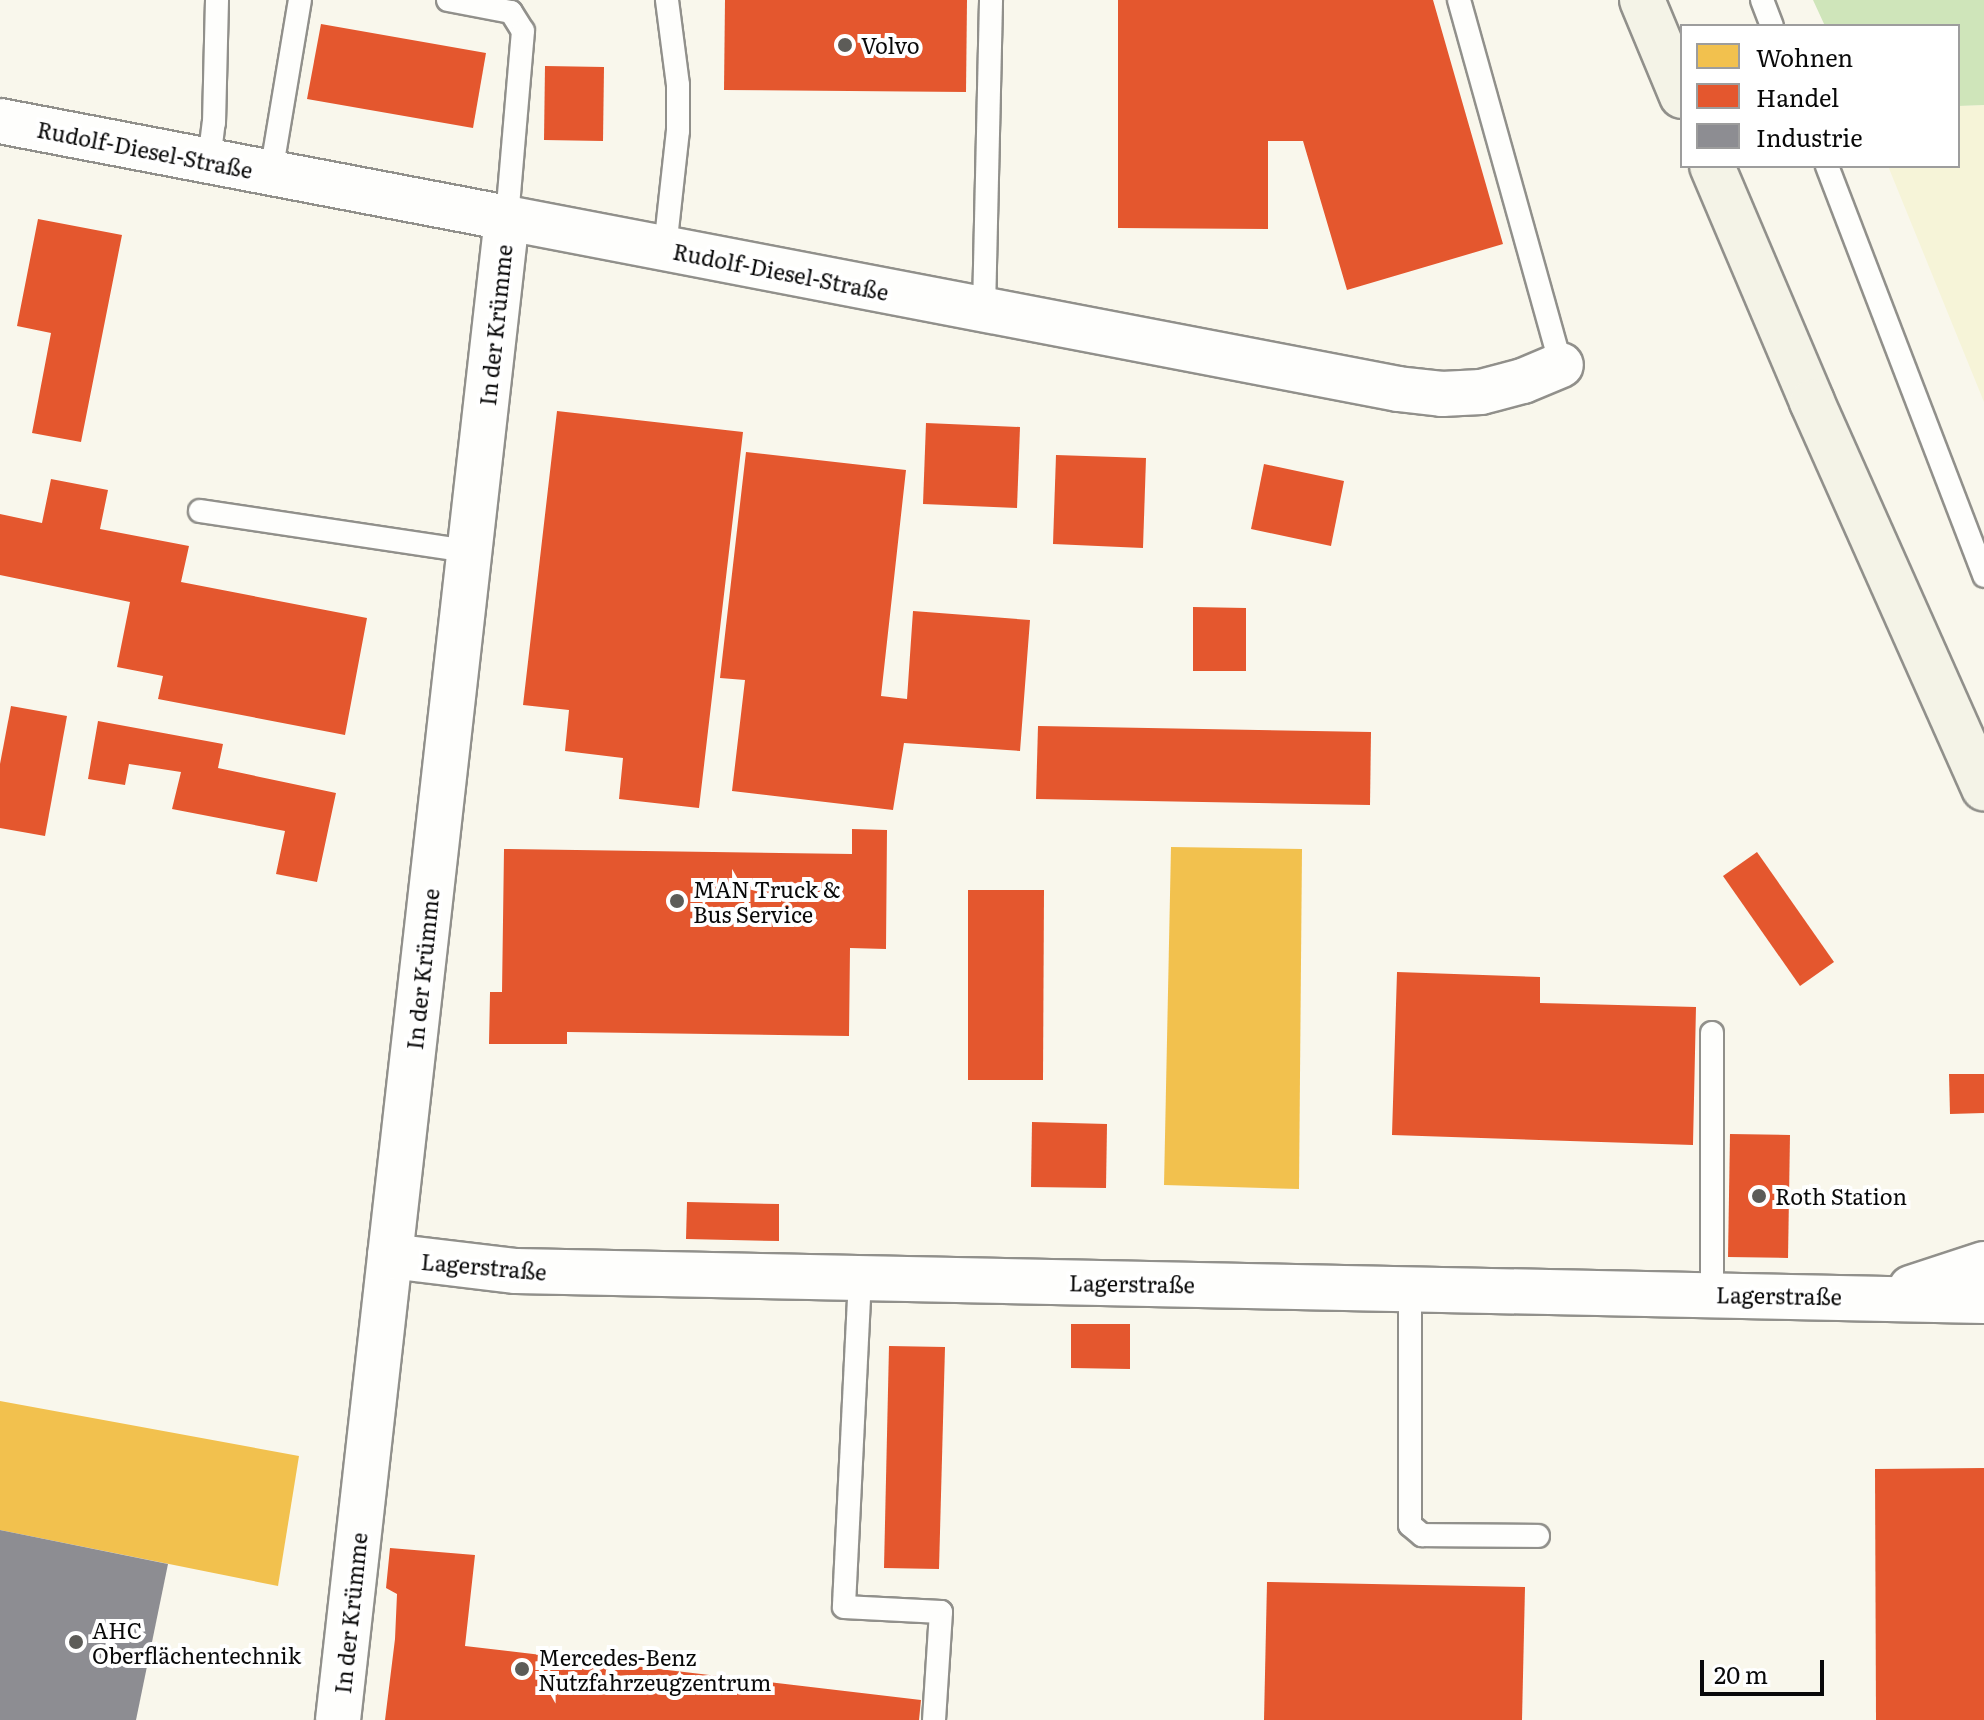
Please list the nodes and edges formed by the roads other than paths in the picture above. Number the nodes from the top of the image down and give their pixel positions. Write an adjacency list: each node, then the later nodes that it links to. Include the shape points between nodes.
1 (217, 0): 12 (lane)
2 (300, 0): 15 (lane)
3 (448, 0): 16 (lane, via 511,12 523,31)
4 (667, 0): 17 (lane, via 678,131)
5 (991, 0): 18 (lane)
6 (1459, 0): 19 (lane)
7 (1642, 0): 10 (main road)
8 (1762, 0): 9 (lane)
9 (1771, 24)
10 (1680, 91)
11 (0, 121): 12 (street, Rudolf-Diesel-Straße)
12 (209, 161): 15 (street, Rudolf-Diesel-Straße)
13 (1713, 168): 23 (main road)
14 (1828, 168): 22 (lane)
15 (271, 173): 16 (street, Rudolf-Diesel-Straße)
16 (507, 218): 17 (street, Rudolf-Diesel-Straße); 21 (street, In der Krümme)
17 (665, 248): 18 (street, Rudolf-Diesel-Straße)
18 (984, 310): 19 (street, Rudolf-Diesel-Straße, via 1442,394 1481,392)
19 (1561, 365)
20 (200, 511): 21 (lane)
21 (469, 551): 25 (street, In der Krümme)
22 (1984, 576)
23 (1984, 788)
24 (1712, 1033): 29 (lane)
25 (390, 1256): 27 (street, Lagerstraße, via 516,1271); 33 (street, In der Krümme)
26 (1984, 1264): 30 (street, Lagerstraße)
27 (860, 1278): 28 (street, Lagerstraße); 34 (lane, via 844,1607 941,1612)
28 (1410, 1288): 29 (street, Lagerstraße); 32 (lane, via 1410,1525 1422,1535)
29 (1712, 1294): 30 (street, Lagerstraße)
30 (1874, 1297): 31 (street, Lagerstraße)
31 (1984, 1301)
32 (1538, 1536)
33 (338, 1720)
34 (934, 1720)

